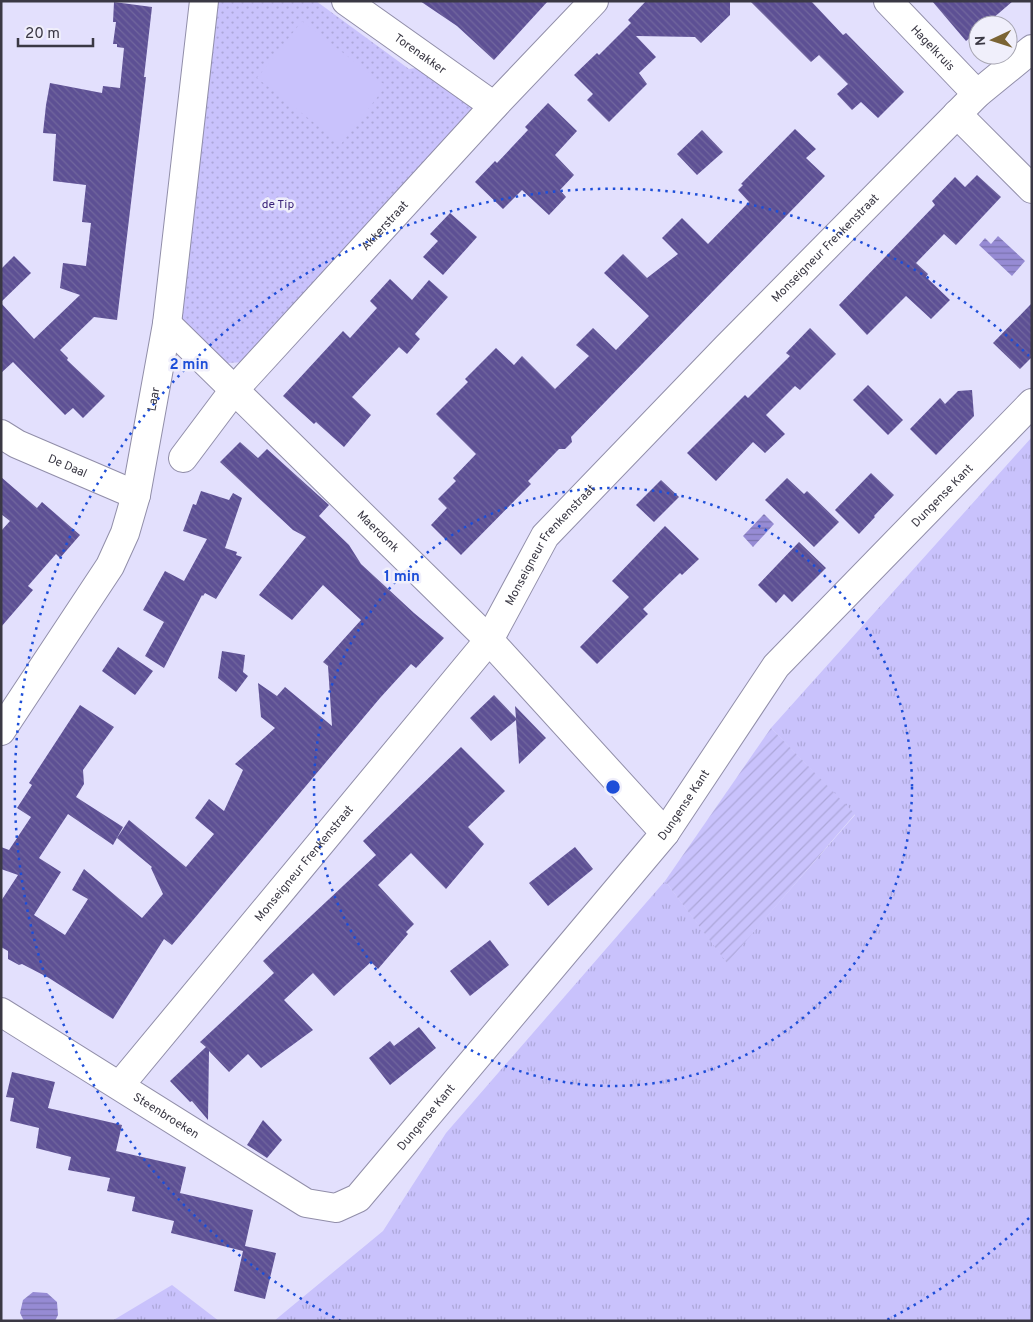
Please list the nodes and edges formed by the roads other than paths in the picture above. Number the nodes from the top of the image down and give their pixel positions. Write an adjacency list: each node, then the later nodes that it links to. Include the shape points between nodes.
1 (204, 1): 10 (street, Laar)
2 (346, 1): 7 (street, Torenakker)
3 (594, 1): 7 (street, Akkerstraat)
4 (888, 1): 6 (street, Hagelkruis)
5 (1032, 49): 6 (street, Monseigneur Frenkenstraat)
6 (977, 94): 8 (street, Monseigneur Frenkenstraat)
7 (494, 106): 11 (street, Akkerstraat)
8 (957, 114): 9 (street); 16 (street, Monseigneur Frenkenstraat, via 545,536)
9 (1032, 189)
10 (167, 324): 11 (street, Maerdonk); 15 (street, Laar)
11 (234, 390): 14 (street, Akkerstraat); 16 (street, Maerdonk)
12 (1032, 403): 18 (street, Dungense Kant, via 776,666)
13 (1, 434): 15 (street, De Daal, via 17,444)
14 (183, 458)
15 (136, 495): 17 (street, Laar, via 125,533 110,566)
16 (489, 640): 18 (street, Maerdonk); 20 (street, Monseigneur Frenkenstraat)
17 (1, 731)
18 (665, 833): 21 (street, Dungense Kant, via 358,1198)
19 (1, 1012): 20 (street, Steenbroeken)
20 (120, 1085): 21 (street, Steenbroeken, via 306,1203)
21 (336, 1208)

